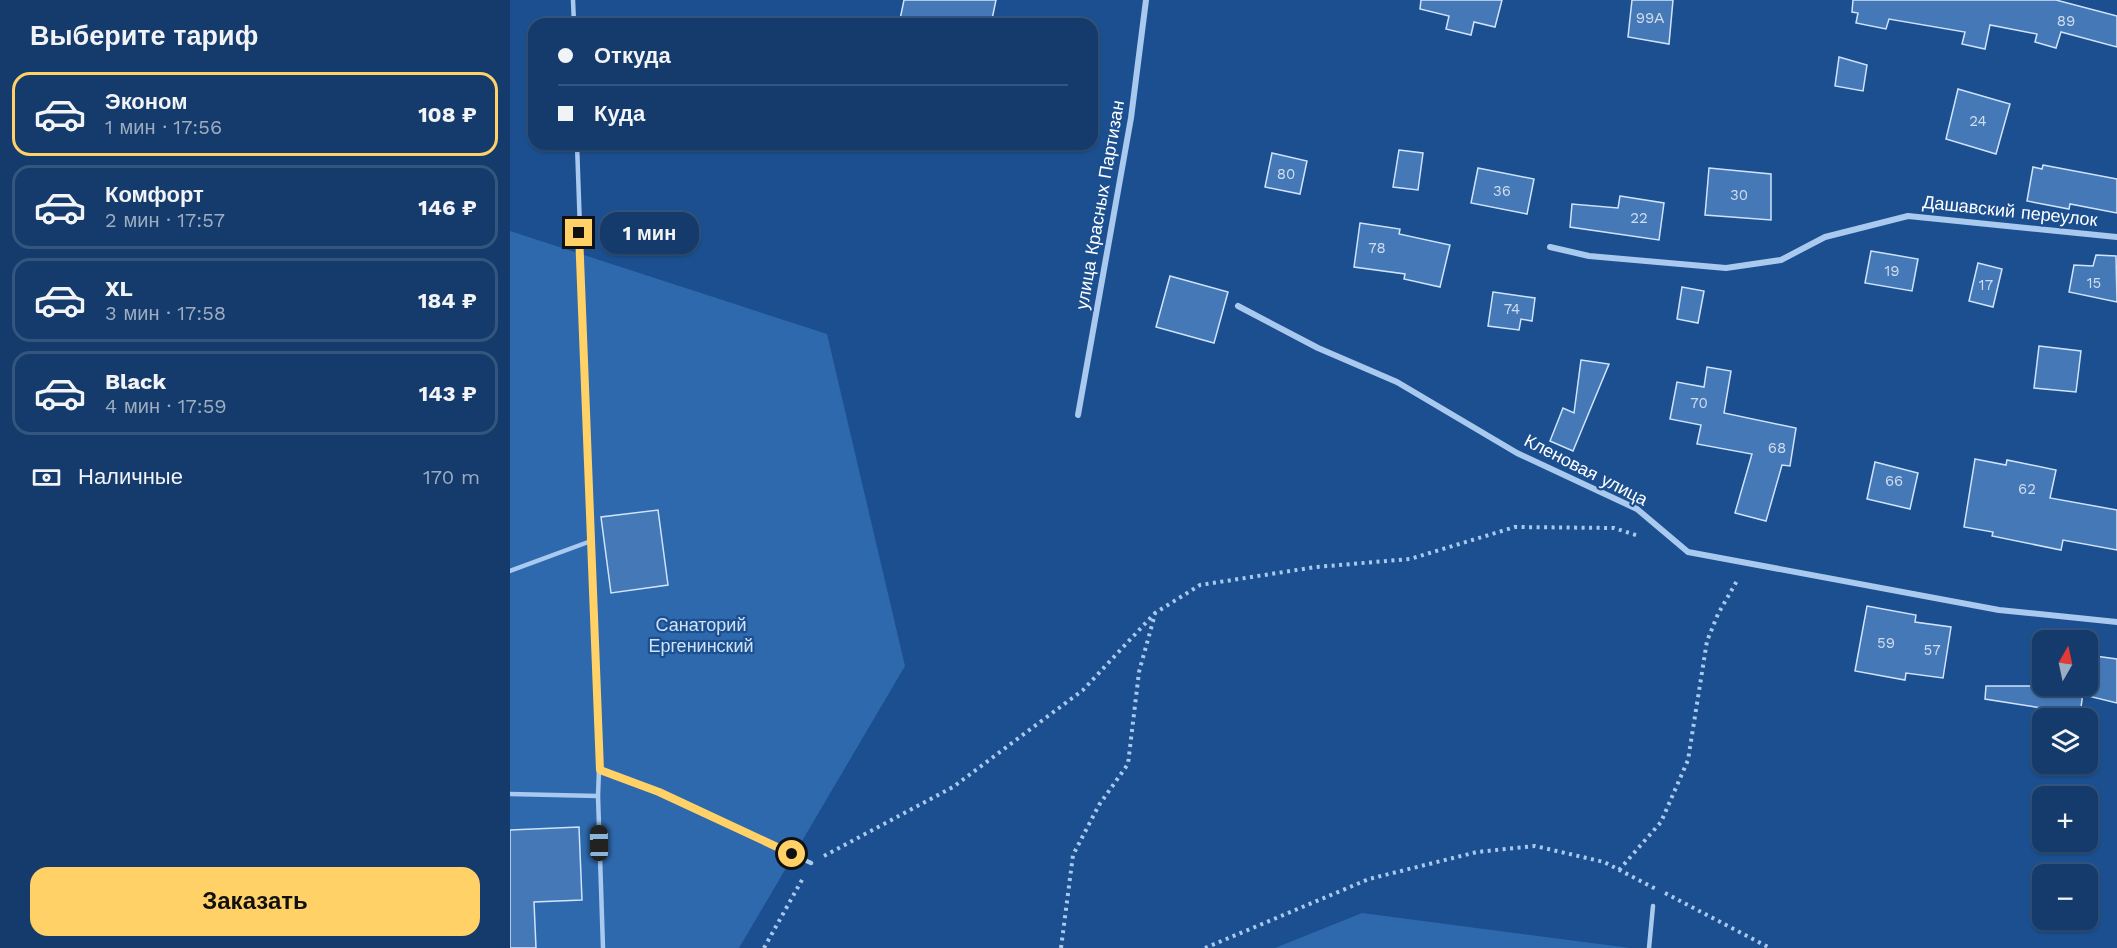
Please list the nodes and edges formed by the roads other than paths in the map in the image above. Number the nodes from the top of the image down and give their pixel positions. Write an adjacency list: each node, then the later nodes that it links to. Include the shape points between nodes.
1 (573, 0): 3 (lane)
2 (1146, 0): 8 (street, улица Красных Партизан, via 1131,118)
3 (574, 18)
4 (577, 150): 9 (lane)
5 (2117, 237): 6 (street, Дашавский переулок, via 1908,216 1825,237 1782,260 1726,268 1589,256)
6 (1550, 247)
7 (1238, 306): 11 (street, Кленовая улица, via 1318,348 1397,382 1517,453 1637,509 1688,552 1999,610)
8 (1078, 415)
9 (591, 542): 10 (lane); 12 (lane)
10 (510, 571)
11 (2117, 622)
12 (600, 770): 14 (lane); 15 (lane, via 659,792)
13 (510, 794): 14 (lane)
14 (598, 796): 17 (lane)
15 (811, 863)
16 (1653, 906): 18 (lane)
17 (603, 948)
18 (1649, 948)

